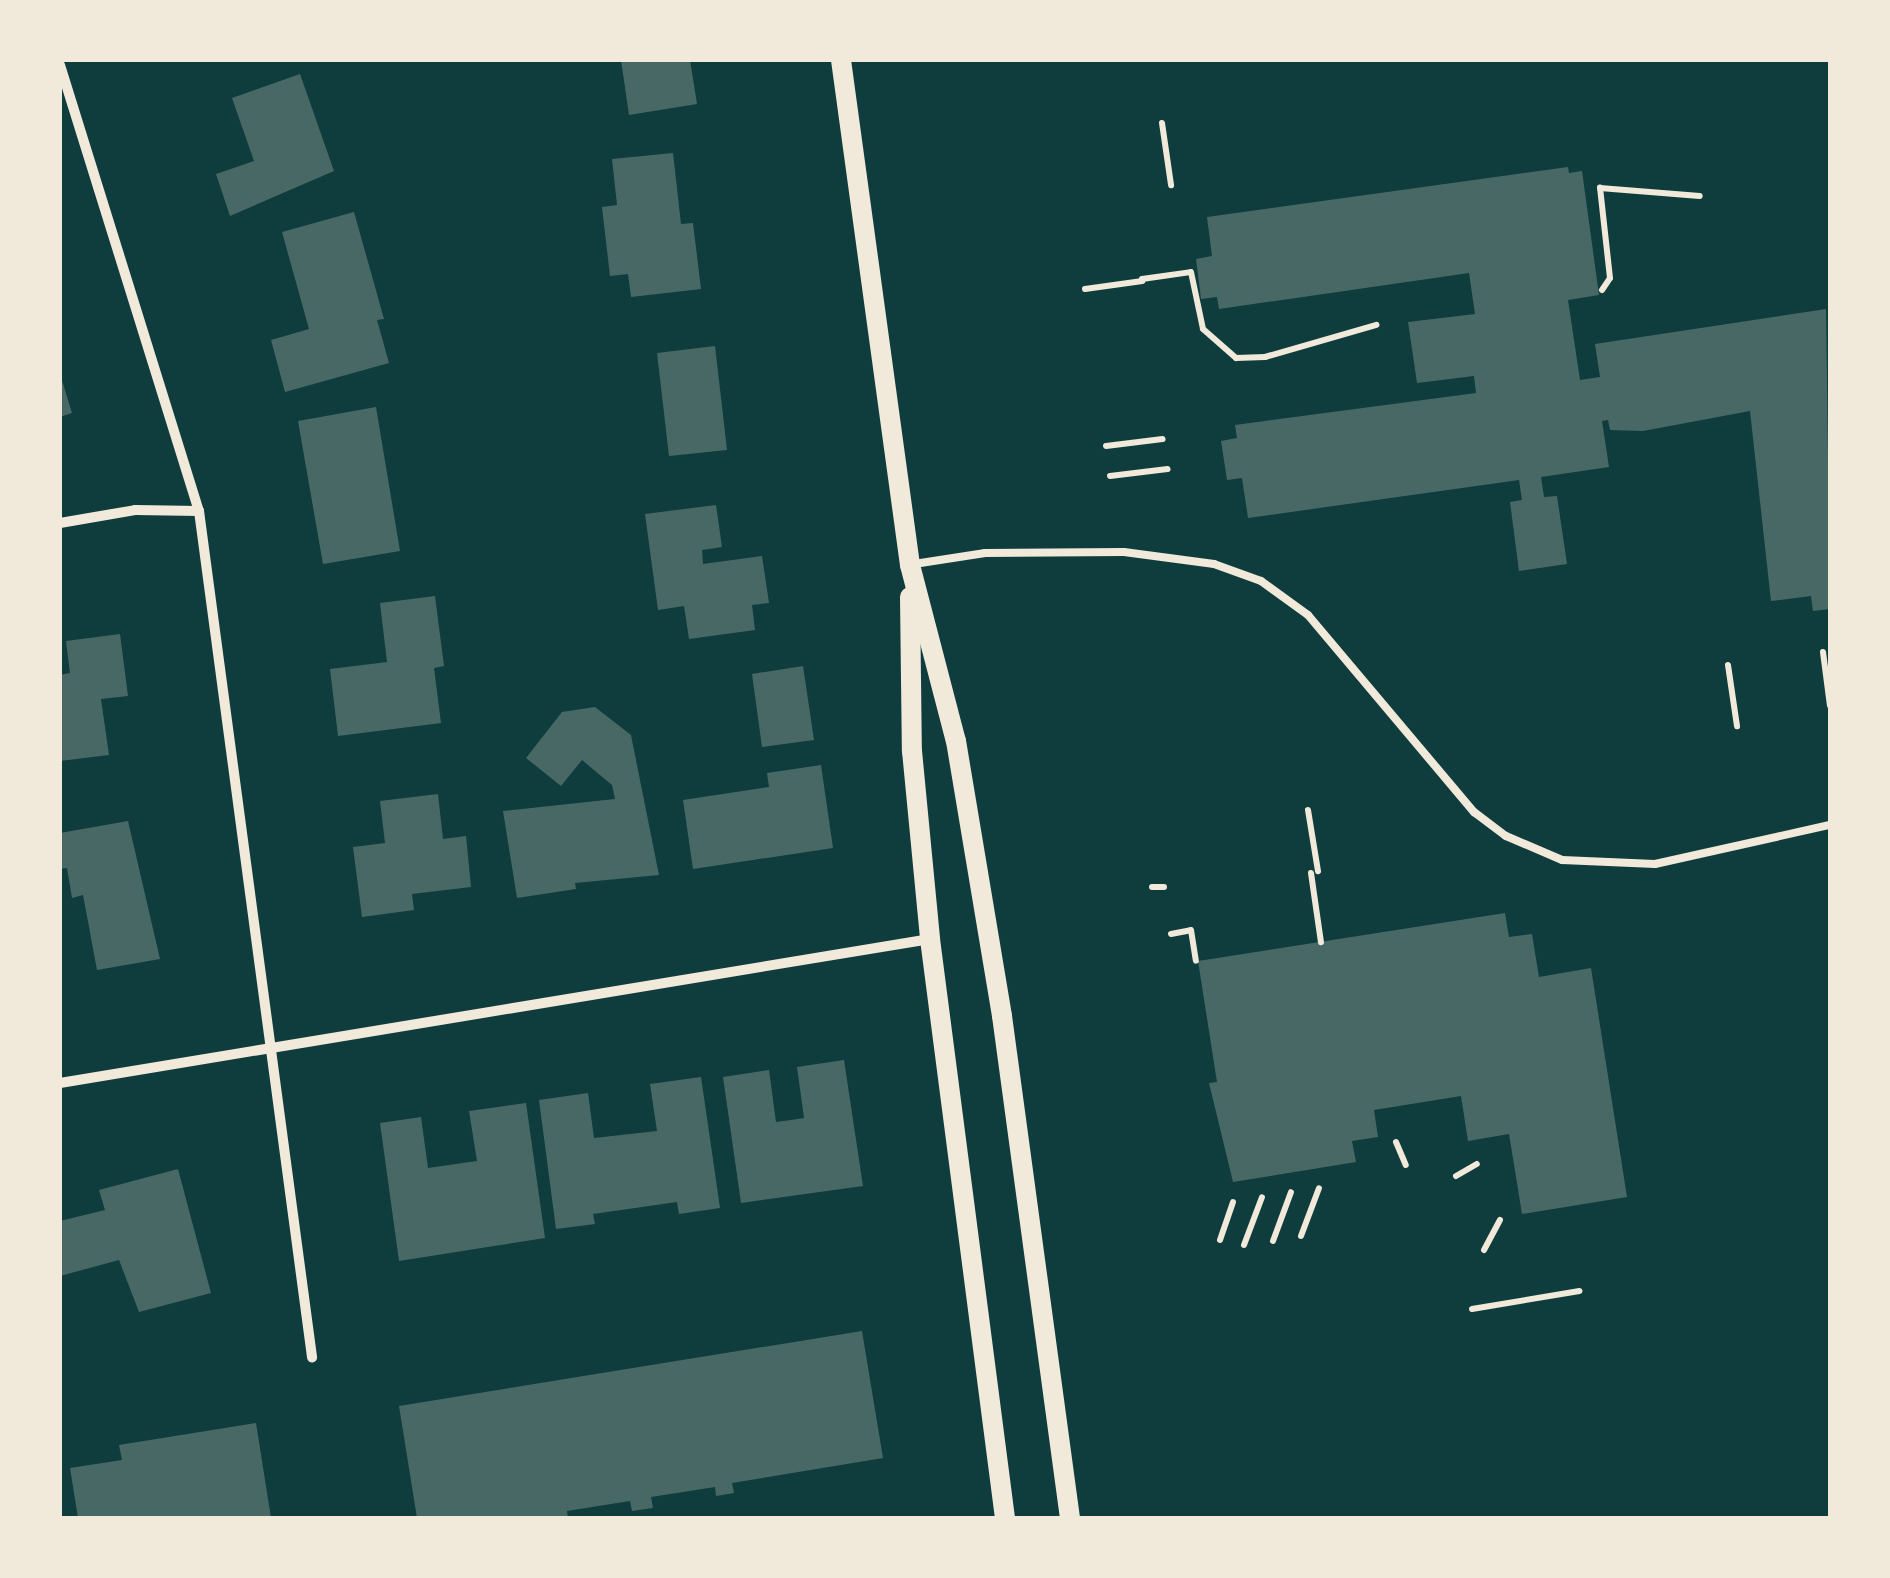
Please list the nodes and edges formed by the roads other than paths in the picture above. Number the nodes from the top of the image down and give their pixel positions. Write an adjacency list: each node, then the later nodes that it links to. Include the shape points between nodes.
1 (840, 60): 5 (main road)
2 (60, 65): 3 (street, via 186,452)
3 (199, 511): 4 (street, via 135,510); 8 (street)
4 (60, 523)
5 (910, 564): 6 (lane, via 985,553 1124,552 1214,564 1261,581 1308,615 1474,812 1506,836 1562,860 1655,864); 7 (main road, via 912,751); 12 (main road, via 962,780)
6 (1830, 825)
7 (930, 940): 8 (street); 11 (main road)
8 (270, 1047): 9 (street); 10 (street)
9 (60, 1083)
10 (312, 1357)
11 (1005, 1518)
12 (1070, 1518)

